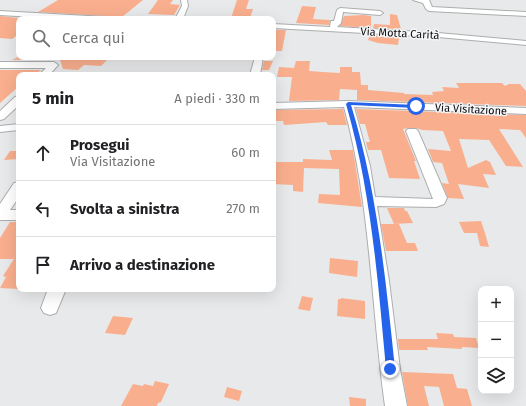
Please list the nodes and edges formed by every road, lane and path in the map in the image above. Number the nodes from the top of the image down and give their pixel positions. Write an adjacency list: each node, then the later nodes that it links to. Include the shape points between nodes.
1 (184, 0): 7 (street)
2 (416, 0): 5 (street, via 426,1 429,9)
3 (0, 13): 6 (street)
4 (380, 13): 9 (street, via 340,10)
5 (526, 14)
6 (46, 16)
7 (180, 16)
8 (276, 26): 9 (street, Via Motta Carità)
9 (333, 30): 10 (street, Via Motta Carità, via 431,34)
10 (526, 43)
11 (258, 60): 14 (street)
12 (0, 65): 13 (street, via 54,65)
13 (47, 72)
14 (255, 72)
15 (16, 102): 19 (street)
16 (348, 104): 17 (street, Via Visitazione); 18 (street, Via Visitazione); 24 (street, via 357,134)
17 (276, 106)
18 (526, 111)
19 (0, 117)
20 (16, 127): 21 (street)
21 (0, 129)
22 (412, 130): 24 (street, via 440,198 439,201)
23 (16, 190): 25 (street)
24 (369, 201): 29 (street, via 382,281)
25 (0, 214): 26 (street)
26 (16, 215)
27 (56, 292): 28 (street)
28 (50, 308)
29 (396, 406)

